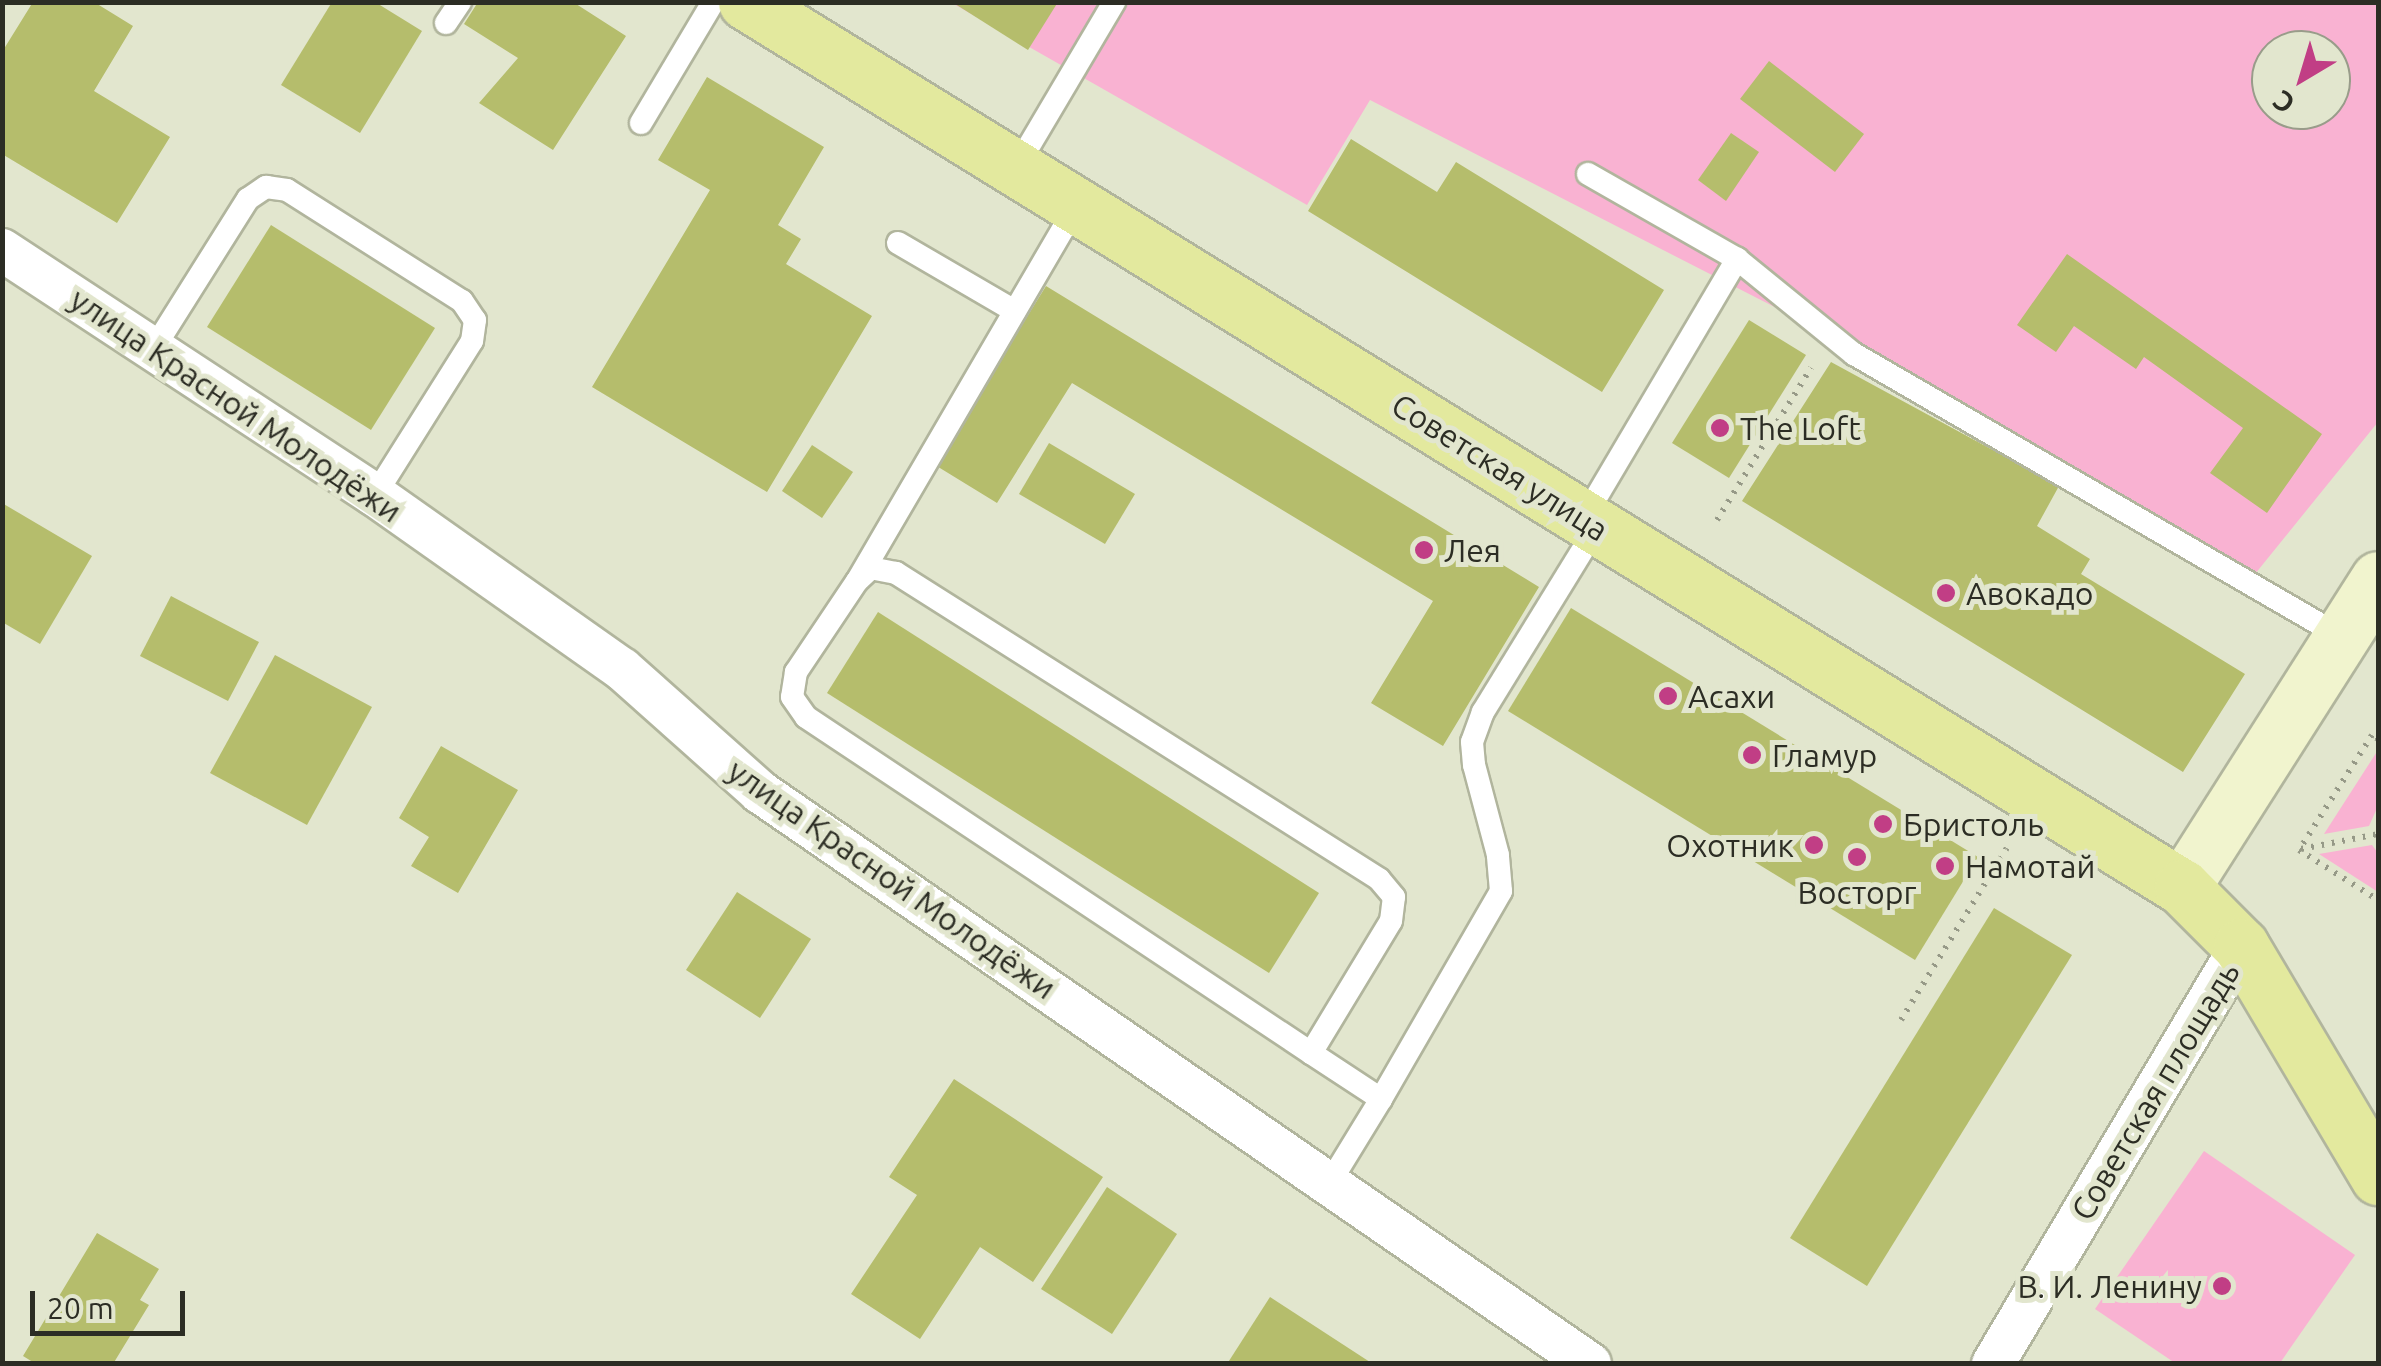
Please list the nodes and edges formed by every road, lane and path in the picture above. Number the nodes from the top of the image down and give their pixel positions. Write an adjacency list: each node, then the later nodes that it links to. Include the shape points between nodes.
1 (460, 2): 5 (lane)
2 (713, 2): 6 (lane)
3 (746, 2): 7 (main road, Советская улица)
4 (1114, 2): 7 (lane)
5 (446, 23)
6 (641, 122)
7 (1016, 168): 9 (main road, Советская улица)
8 (1588, 174): 12 (lane)
9 (1076, 206): 13 (lane); 18 (main road, Советская улица)
10 (898, 243): 13 (lane)
11 (2, 250): 14 (street, улица Красной Молодёжи)
12 (1738, 260): 18 (lane); 21 (lane, via 1854,354)
13 (1015, 311): 20 (lane)
14 (154, 348): 16 (street, улица Красной Молодёжи); 16 (lane, via 248,199 266,187 287,190 462,301 475,320 472,342)
15 (1822, 352): 17 (path)
16 (375, 495): 33 (street, улица Красной Молодёжи, via 622,670 760,792)
17 (1717, 520)
18 (1590, 522): 26 (main road, Советская улица); 31 (lane, via 1472,742 1500,891)
19 (2378, 579): 21 (street)
20 (857, 581): 30 (lane, via 796,672 792,697 806,718); 30 (lane, via 871,568 896,573 1379,879 1394,897 1391,921)
21 (2342, 637): 26 (street)
22 (2378, 739): 25 (path, via 2372,735)
23 (2378, 834): 25 (path)
24 (2007, 848): 29 (path)
25 (2299, 850): 27 (path)
26 (2182, 887): 28 (main road, Советская улица)
27 (2378, 900)
28 (2241, 946): 32 (main road, Советская площадь); 35 (street, Советская площадь)
29 (1901, 1020)
30 (1311, 1053): 31 (lane)
31 (1380, 1099): 33 (lane)
32 (2378, 1177)
33 (1329, 1184): 34 (street, улица Красной Молодёжи)
34 (1590, 1364)
35 (1993, 1364)

